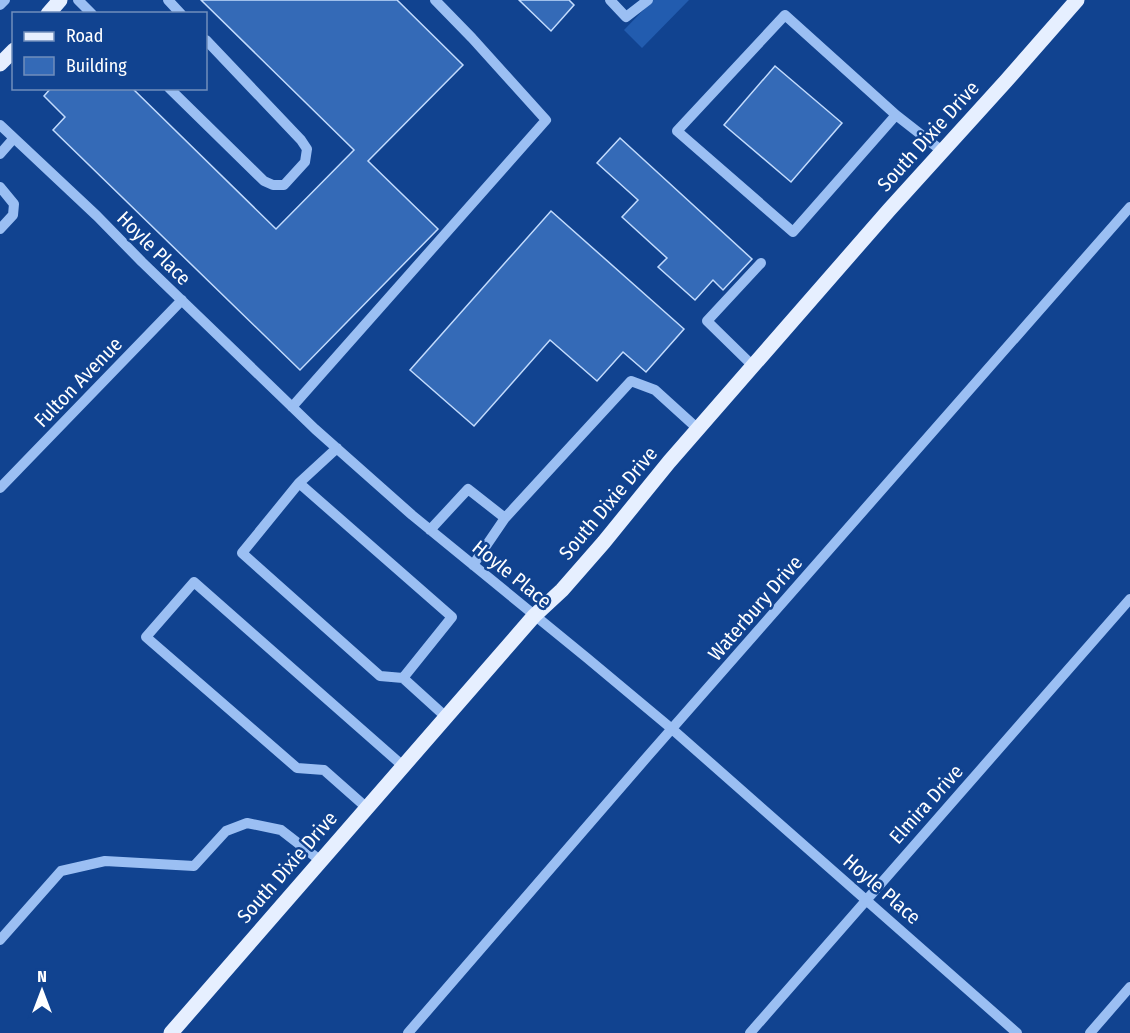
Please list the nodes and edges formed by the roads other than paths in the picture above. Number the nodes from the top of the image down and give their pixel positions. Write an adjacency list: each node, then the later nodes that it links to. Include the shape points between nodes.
1 (5, 0): 9 (street)
2 (60, 0): 10 (main road)
3 (78, 0): 11 (street)
4 (168, 0): 12 (street)
5 (435, 0): 28 (street, via 546,120)
6 (610, 0): 7 (street, via 626,17)
7 (648, 0)
8 (1077, 0): 20 (main road, South Dixie Drive)
9 (0, 5)
10 (50, 12)
11 (90, 12)
12 (179, 12)
13 (207, 41): 16 (street, via 302,140 307,149 306,162 284,185 264,181)
14 (12, 52): 15 (main road)
15 (0, 64)
16 (171, 90)
17 (896, 115): 17 (street, via 793,232 677,131 785,15); 20 (street)
18 (0, 125): 19 (street, Hoyle Place)
19 (14, 138): 21 (street); 26 (street, Hoyle Place)
20 (942, 151): 27 (main road, South Dixie Drive)
21 (0, 154)
22 (0, 187): 24 (street, via 14,204 13,215)
23 (1130, 207): 40 (street, Waterbury Drive)
24 (0, 230)
25 (760, 263): 27 (street, via 707,321)
26 (182, 300): 28 (street, Hoyle Place); 32 (street, Fulton Avenue)
27 (753, 366): 29 (main road, South Dixie Drive)
28 (292, 407): 30 (street, Hoyle Place)
29 (698, 429): 33 (street, via 655,390 631,381); 37 (main road, South Dixie Drive, via 562,590)
30 (337, 448): 31 (street); 34 (street, Hoyle Place)
31 (299, 483): 38 (street, via 452,617); 38 (street, via 242,554 380,676)
32 (0, 488)
33 (505, 518): 34 (street, via 468,489); 35 (street)
34 (430, 530): 35 (street, Hoyle Place)
35 (473, 565): 37 (street, Hoyle Place)
36 (1130, 599): 44 (street, Elmira Drive)
37 (534, 616): 39 (main road, South Dixie Drive); 40 (street, Hoyle Place)
38 (403, 678): 39 (street)
39 (446, 717): 41 (main road, South Dixie Drive)
40 (672, 729): 44 (street, Hoyle Place); 48 (street, Waterbury Drive)
41 (403, 766): 42 (main road, South Dixie Drive); 42 (street, via 194,582 146,637 297,768 324,770)
42 (367, 808): 43 (main road, South Dixie Drive)
43 (321, 861): 45 (street, via 281,830 247,823 226,831 194,866 105,861 61,871); 47 (main road, South Dixie Drive)
44 (866, 899): 49 (street, Elmira Drive); 50 (street, Hoyle Place)
45 (0, 940)
46 (1130, 987): 51 (street)
47 (171, 1033)
48 (408, 1033)
49 (750, 1033)
50 (1017, 1033)
51 (1090, 1033)

